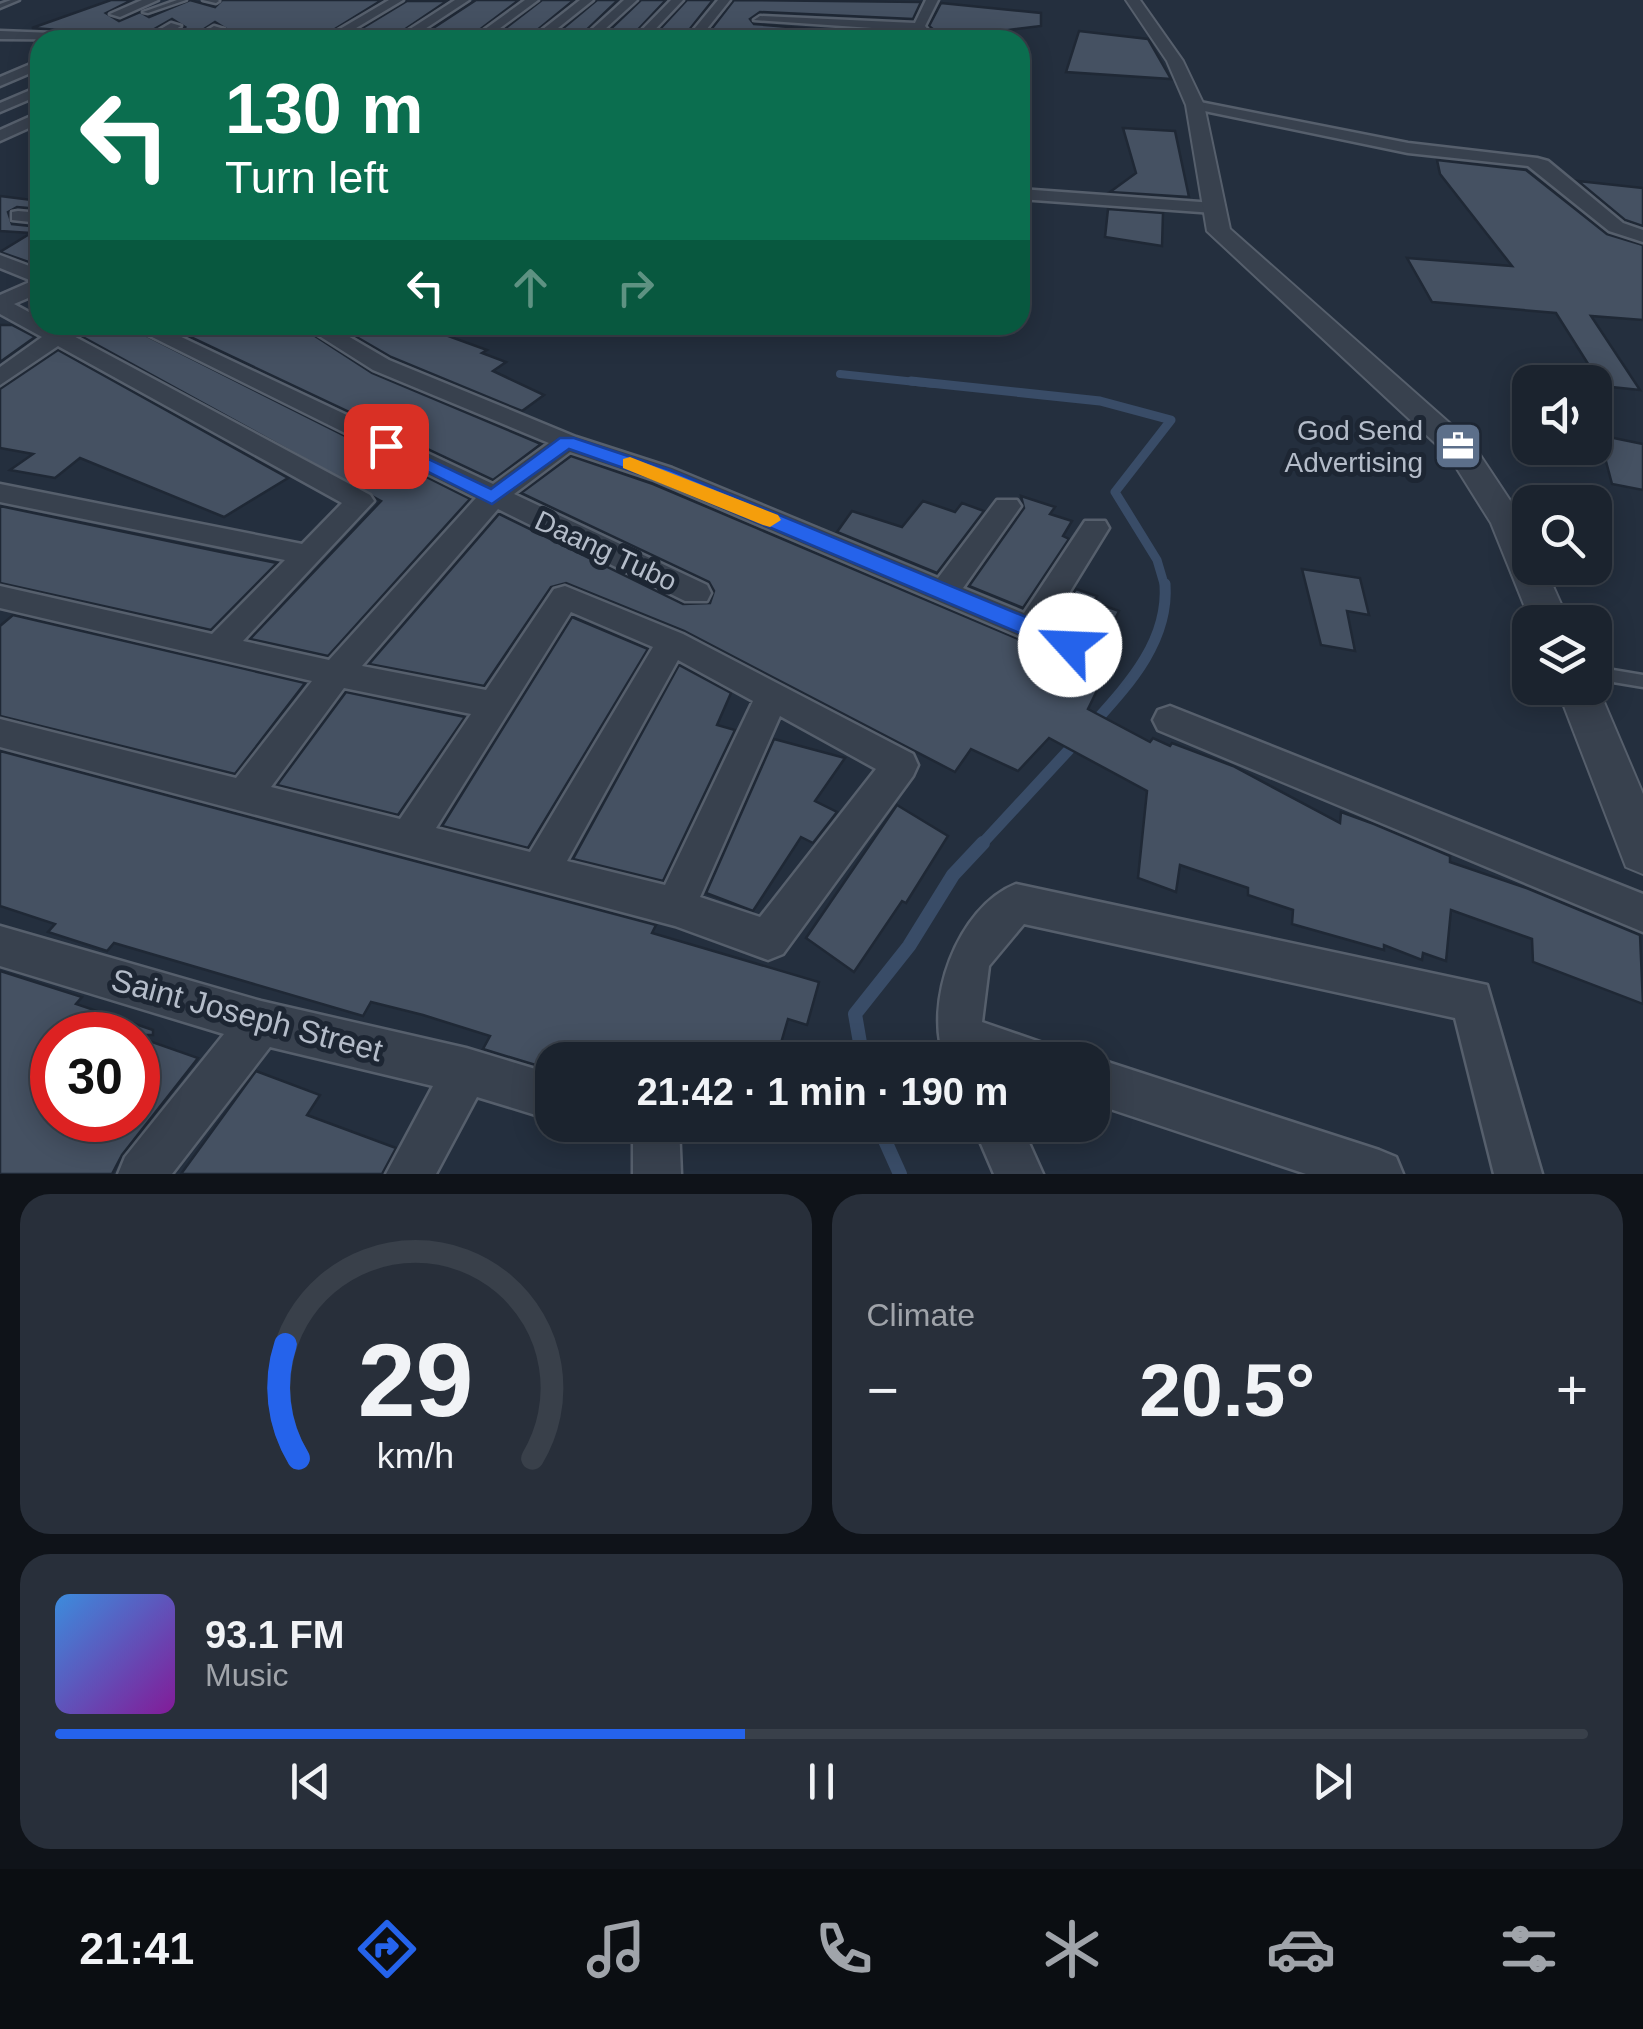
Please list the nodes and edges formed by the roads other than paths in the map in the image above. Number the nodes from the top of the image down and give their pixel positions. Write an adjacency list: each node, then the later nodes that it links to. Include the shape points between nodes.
1 (16, 0): 13 (lane)
2 (183, 0): 14 (lane)
3 (206, 0): 4 (lane)
4 (216, 0)
5 (397, 0): 25 (street)
6 (463, 0): 26 (street)
7 (532, 0): 27 (street)
8 (587, 0): 28 (street)
9 (631, 0): 29 (street)
10 (677, 0): 30 (street)
11 (724, 0): 31 (street)
12 (1133, 0): 40 (street)
13 (0, 6)
14 (150, 6): 16 (street)
15 (926, 8): 32 (street, via 760,20)
16 (116, 14)
17 (92, 20): 21 (street)
18 (131, 24): 22 (street)
19 (175, 26): 23 (street)
20 (218, 28): 24 (street)
21 (70, 30)
22 (119, 30)
23 (167, 30)
24 (214, 30)
25 (345, 30)
26 (416, 30)
27 (490, 30)
28 (548, 30)
29 (597, 30)
30 (648, 30)
31 (699, 30)
32 (750, 30)
33 (0, 36): 34 (street)
34 (30, 39)
35 (30, 47): 36 (street)
36 (13, 54)
37 (30, 68): 38 (street)
38 (0, 82)
39 (30, 94): 41 (street)
40 (1195, 104): 45 (street); 48 (street, via 1408,148 1542,164 1616,227)
41 (0, 108)
42 (30, 122): 43 (street)
43 (0, 136)
44 (1030, 195): 45 (street)
45 (1214, 208): 67 (street, via 1219,232 1461,450 1508,523)
46 (18, 216): 47 (street)
47 (30, 217)
48 (1643, 236)
49 (0, 261): 50 (street)
50 (30, 273)
51 (30, 290): 52 (street)
52 (0, 304): 53 (street)
53 (30, 321)
54 (159, 335): 60 (street, Daang Tubo)
55 (352, 335): 58 (street, via 381,365)
56 (57, 336): 57 (street); 63 (street, via 360,501)
57 (0, 378)
58 (567, 442): 60 (street); 65 (street, via 662,474)
59 (0, 492): 63 (street)
60 (492, 498): 64 (street, Daang Tubo); 72 (street)
61 (1007, 506): 65 (street)
62 (1096, 528): 68 (street)
63 (309, 555): 71 (street)
64 (696, 593)
65 (942, 593): 68 (street)
66 (0, 597): 71 (street)
67 (1543, 605)
68 (1032, 626): 70 (street)
69 (672, 642): 75 (street); 76 (street, via 565,597); 83 (street)
70 (1070, 645)
71 (218, 647): 72 (street)
72 (336, 674): 76 (street); 80 (street)
73 (1612, 676): 74 (lane)
74 (1643, 681)
75 (772, 696): 84 (street); 84 (street, via 900,765 768,940)
76 (494, 705): 81 (street)
77 (1585, 705): 82 (street)
78 (1170, 720): 85 (street)
79 (0, 732): 80 (street)
80 (245, 794): 81 (street)
81 (409, 837): 83 (street)
82 (1643, 852)
83 (538, 873): 84 (street)
84 (676, 907)
85 (1643, 912)
86 (0, 946): 87 (street, Saint Joseph Street)
87 (261, 1023): 89 (street, Saint Joseph Street); 95 (street)
88 (963, 1042): 100 (street, via 969,958 1016,903 1472,1000)
89 (466, 1071): 91 (street, Saint Joseph Street); 96 (street)
90 (1110, 1086): 94 (street)
91 (535, 1092)
92 (656, 1142): 97 (street)
93 (1005, 1142): 98 (street)
94 (1334, 1166): 99 (street)
95 (142, 1174)
96 (410, 1174)
97 (657, 1174)
98 (1019, 1174)
99 (1380, 1174)
100 (1518, 1174)

